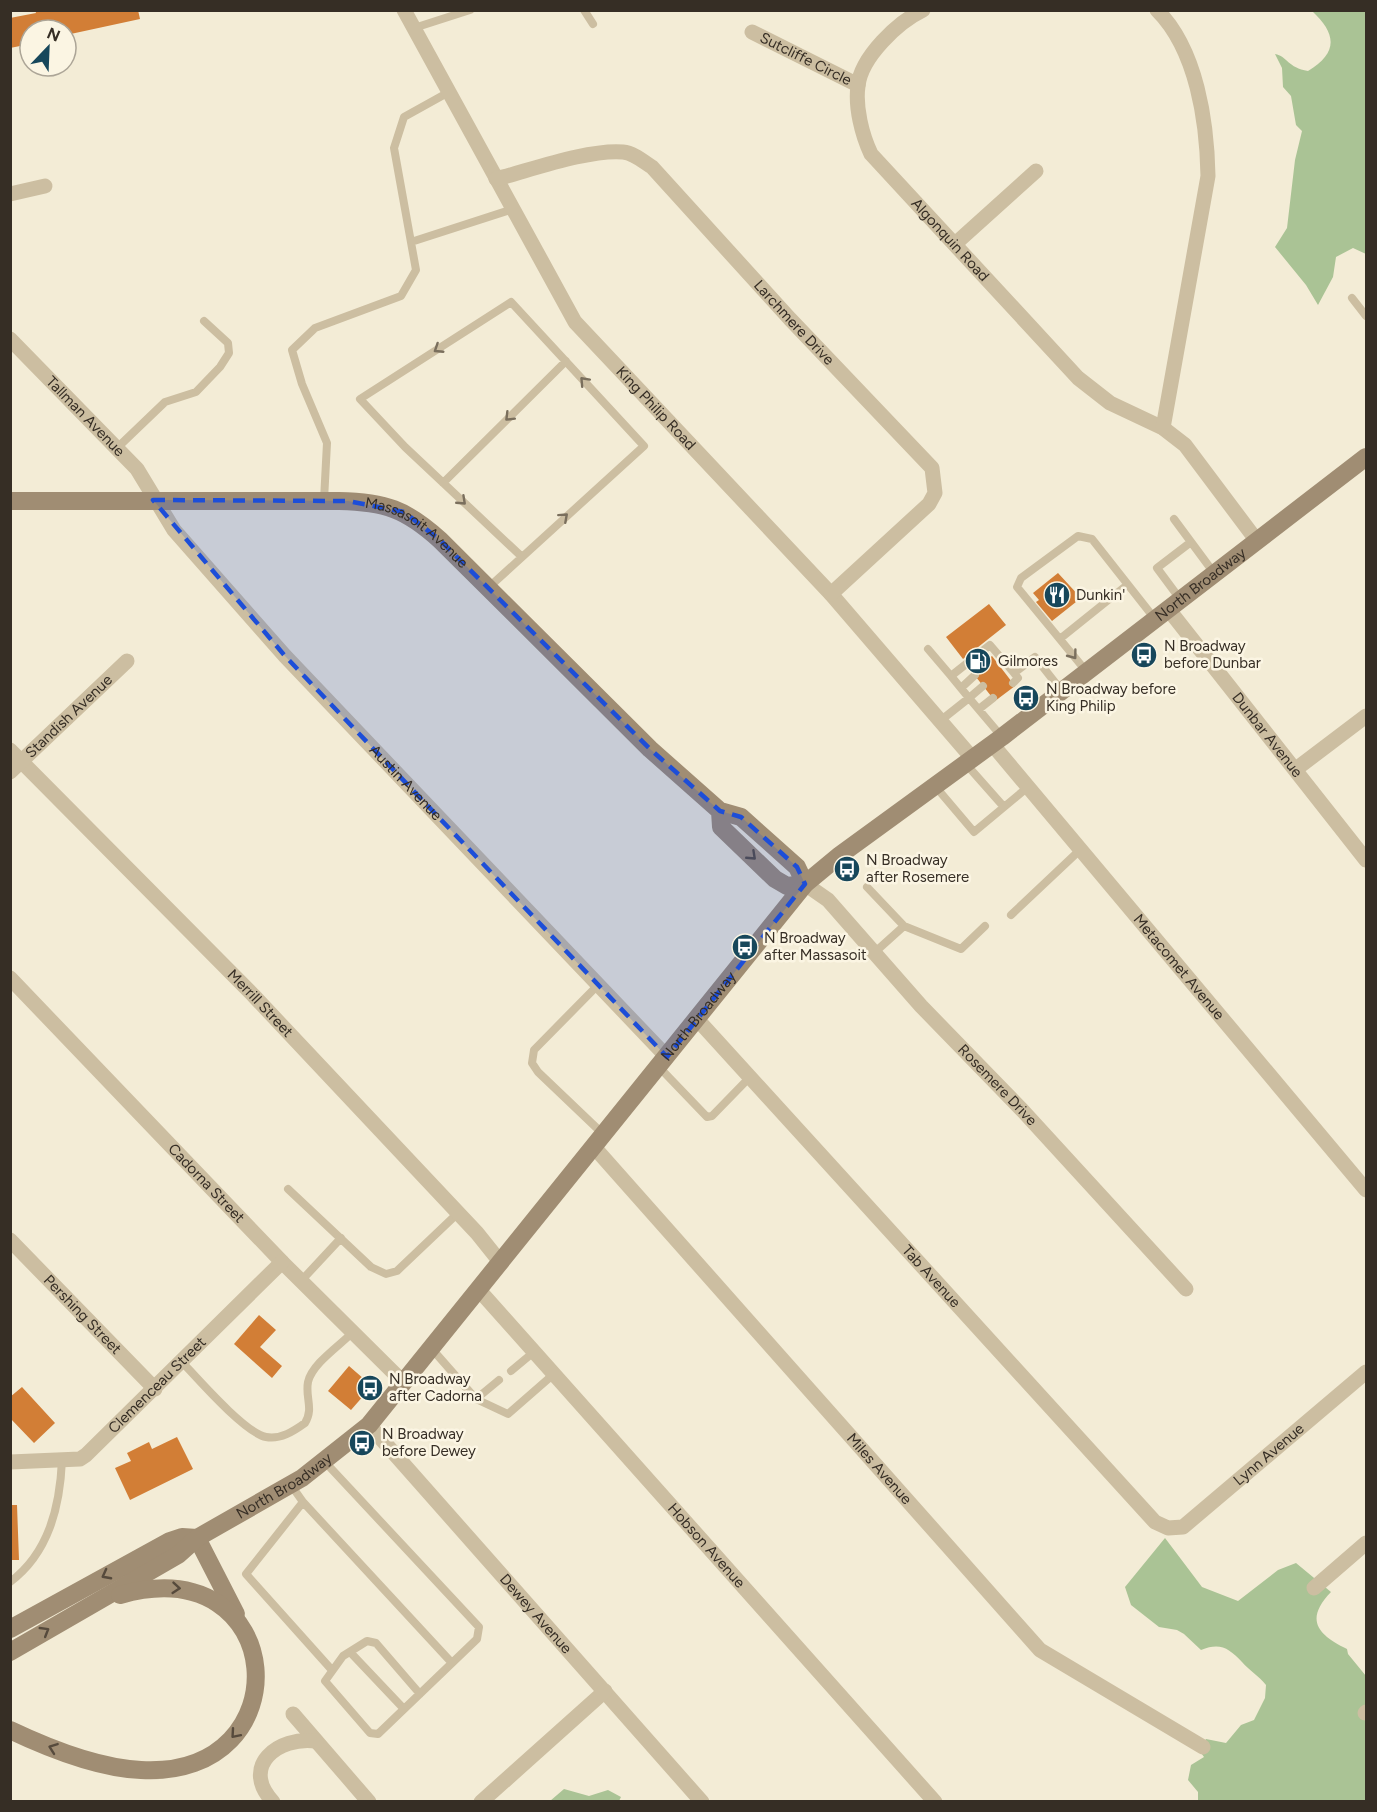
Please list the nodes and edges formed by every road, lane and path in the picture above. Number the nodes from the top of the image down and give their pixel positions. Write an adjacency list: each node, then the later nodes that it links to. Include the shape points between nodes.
1 (404, 10): 7 (street, King Philip Road)
2 (470, 10): 7 (lane)
3 (584, 10): 6 (lane)
4 (922, 10): 9 (street, via 904,19 877,48)
5 (1157, 10): 23 (street, via 1176,35 1200,94 1208,148 1208,176)
6 (593, 24)
7 (414, 28): 10 (street, King Philip Road)
8 (752, 32): 9 (street, Sutcliffe Circle)
9 (858, 85): 17 (street, Algonquin Road, via 863,138 871,154)
10 (449, 92): 12 (street, King Philip Road); 16 (lane, via 404,117 394,148)
11 (1036, 171): 17 (street)
12 (496, 179): 15 (street, King Philip Road); 37 (street, Larchmere Drive, via 602,153 626,152 652,167 932,468 935,493 929,504)
13 (45, 186): 14 (street)
14 (10, 194)
15 (513, 210): 16 (lane); 37 (street, King Philip Road, via 582,330)
16 (411, 242): 29 (lane, via 416,270 400,296 315,328 292,350 327,443)
17 (955, 244): 23 (street, Algonquin Road, via 1078,378 1110,403)
18 (1352, 298): 19 (lane)
19 (1366, 316)
20 (204, 321): 24 (lane, via 228,343 229,352 220,367 196,392 165,402)
21 (10, 339): 24 (street, Tallman Avenue)
22 (566, 361): 26 (lane, one-way to 26); 26 (lane, one-way to 26, via 511,302 360,399); 33 (lane, one-way to 22, via 644,446)
23 (1163, 428): 31 (street, Algonquin Road, via 1185,445)
24 (117, 448): 27 (street, Tallman Avenue, via 137,469)
25 (1366, 457): 31 (main road, North Broadway)
26 (443, 483): 33 (lane, one-way to 33)
27 (153, 500): 28 (main road, Massasoit Avenue); 29 (main road, Massasoit Avenue); 72 (street, Austin Avenue, via 174,530 293,664)
28 (10, 501)
29 (324, 501): 36 (main road, Massasoit Avenue, via 374,503 404,512 433,534)
30 (1173, 519): 32 (lane)
31 (1257, 541): 34 (main road, North Broadway)
32 (1191, 542): 34 (lane); 38 (lane, via 1157,568)
33 (521, 556): 36 (lane)
34 (1215, 574): 38 (main road, North Broadway)
35 (1127, 585): 38 (lane); 39 (lane); 39 (lane, via 1092,539 1077,536 1021,578 1017,587)
36 (488, 588): 65 (main road, Massasoit Avenue, via 650,749 720,811 741,817 797,867)
37 (831, 594): 54 (street, King Philip Road)
38 (1169, 610): 43 (main road, North Broadway); 59 (street, Dunbar Avenue)
39 (1060, 638): 43 (lane, one-way to 43)
40 (928, 649): 45 (lane)
41 (127, 661): 58 (street, Standish Avenue)
42 (1014, 673): 45 (lane, via 1005,668 990,645); 46 (lane, via 1018,678); 49 (lane, via 1035,657)
43 (1086, 673): 49 (main road, North Broadway)
44 (975, 675): 48 (lane)
45 (951, 676): 48 (lane)
46 (1013, 683)
47 (983, 686): 50 (lane)
48 (961, 687): 50 (lane)
49 (1062, 691): 55 (main road, North Broadway)
50 (969, 698): 52 (lane); 54 (lane)
51 (993, 698): 52 (lane)
52 (979, 709): 55 (lane)
53 (1366, 716): 59 (street)
54 (940, 721): 57 (street, King Philip Road)
55 (997, 741): 57 (main road, North Broadway); 61 (street, Metacomet Avenue)
56 (10, 750): 58 (street, Merrill Street)
57 (970, 761): 60 (main road, North Broadway); 62 (lane)
58 (16, 767): 79 (street, Merrill Street, via 253,995)
59 (1296, 769): 64 (street, Dunbar Avenue)
60 (935, 786): 62 (lane, via 974,832); 65 (main road, North Broadway)
61 (1028, 787): 62 (lane); 63 (street, Metacomet Avenue)
62 (1004, 807)
63 (1081, 849): 67 (lane); 78 (street, Metacomet Avenue)
64 (1366, 860)
65 (805, 885): 70 (street, Rosemere Drive, via 828,900); 73 (main road, North Broadway)
66 (867, 887): 68 (lane)
67 (1011, 915)
68 (904, 926): 69 (lane, via 961,949); 70 (lane)
69 (985, 926)
70 (874, 953): 85 (street, Rosemere Drive)
71 (10, 978): 82 (street, Cadorna Street)
72 (598, 985): 74 (street, Austin Avenue); 76 (lane, via 534,1050 532,1062)
73 (697, 1019): 74 (main road, North Broadway); 75 (street, Tab Avenue)
74 (663, 1062): 75 (lane, via 707,1117); 76 (main road, North Broadway)
75 (750, 1077): 104 (street, Tab Avenue, via 1155,1522)
76 (599, 1141): 83 (main road, North Broadway); 122 (street, Miles Avenue, via 1040,1650)
77 (288, 1189): 80 (lane)
78 (1366, 1190)
79 (458, 1212): 80 (lane, via 397,1271 386,1274 371,1267); 83 (street, Merrill Street)
80 (340, 1238): 84 (lane)
81 (10, 1240): 96 (street, Pershing Street)
82 (282, 1262): 84 (street, Cadorna Street); 90 (street, Clemenceau Street)
83 (501, 1263): 86 (main road, North Broadway)
84 (301, 1281): 87 (street, Cadorna Street)
85 (1186, 1289)
86 (479, 1290): 88 (main road, North Broadway); 89 (street, Hobson Avenue)
87 (352, 1333): 90 (lane, via 312,1372 308,1389 311,1405 305,1423 279,1437 265,1437 250,1429); 95 (street, Cadorna Street)
88 (432, 1349): 95 (main road, North Broadway); 97 (lane)
89 (535, 1351): 91 (lane); 93 (street, Hobson Avenue)
90 (182, 1362): 96 (street, Clemenceau Street)
91 (511, 1371)
92 (1366, 1372): 104 (street, Lynn Avenue, via 1183,1527)
93 (555, 1373): 97 (lane, via 508,1414); 127 (street, Hobson Avenue)
94 (499, 1380): 97 (lane)
95 (404, 1383): 98 (main road, North Broadway)
96 (155, 1389): 99 (street, Clemenceau Street, via 86,1455)
97 (476, 1399)
98 (369, 1425): 101 (main road, North Broadway); 116 (street, Dewey Avenue)
99 (62, 1460): 100 (street, Clemenceau Street); 107 (lane, via 61,1483 47,1537 28,1568)
100 (10, 1462)
101 (324, 1462): 102 (main road, North Broadway); 114 (lane, via 478,1628 477,1639)
102 (291, 1485): 103 (lane); 105 (main road, North Broadway)
103 (303, 1502): 114 (lane); 115 (lane, via 246,1574)
104 (1168, 1528)
105 (197, 1538): 109 (main road, North Broadway, via 178,1555); 110 (main road, North Broadway, one-way to 110, via 170,1541); 111 (main road)
106 (1366, 1543): 108 (street)
107 (10, 1582)
108 (1314, 1588)
109 (79, 1611): 111 (main road, one-way to 111, via 135,1591 186,1589 222,1606); 112 (main road, North Broadway, one-way to 109)
110 (10, 1629)
111 (247, 1636): 120 (main road, one-way to 120, via 257,1676 249,1713 226,1744 192,1763 157,1770 127,1769 70,1754)
112 (10, 1652)
113 (350, 1652): 115 (lane); 117 (lane, via 367,1641 376,1643); 118 (lane)
114 (453, 1663): 117 (lane)
115 (332, 1669): 118 (lane, via 325,1681 370,1733 378,1734)
116 (605, 1691): 125 (street); 126 (street, Dewey Avenue)
117 (420, 1694): 118 (lane)
118 (404, 1709)
119 (293, 1714): 121 (street)
120 (10, 1730)
121 (316, 1740): 123 (street, via 290,1741 270,1753 261,1779); 124 (street)
122 (1203, 1747)
123 (273, 1802)
124 (369, 1802)
125 (481, 1802)
126 (702, 1802)
127 (935, 1802)

